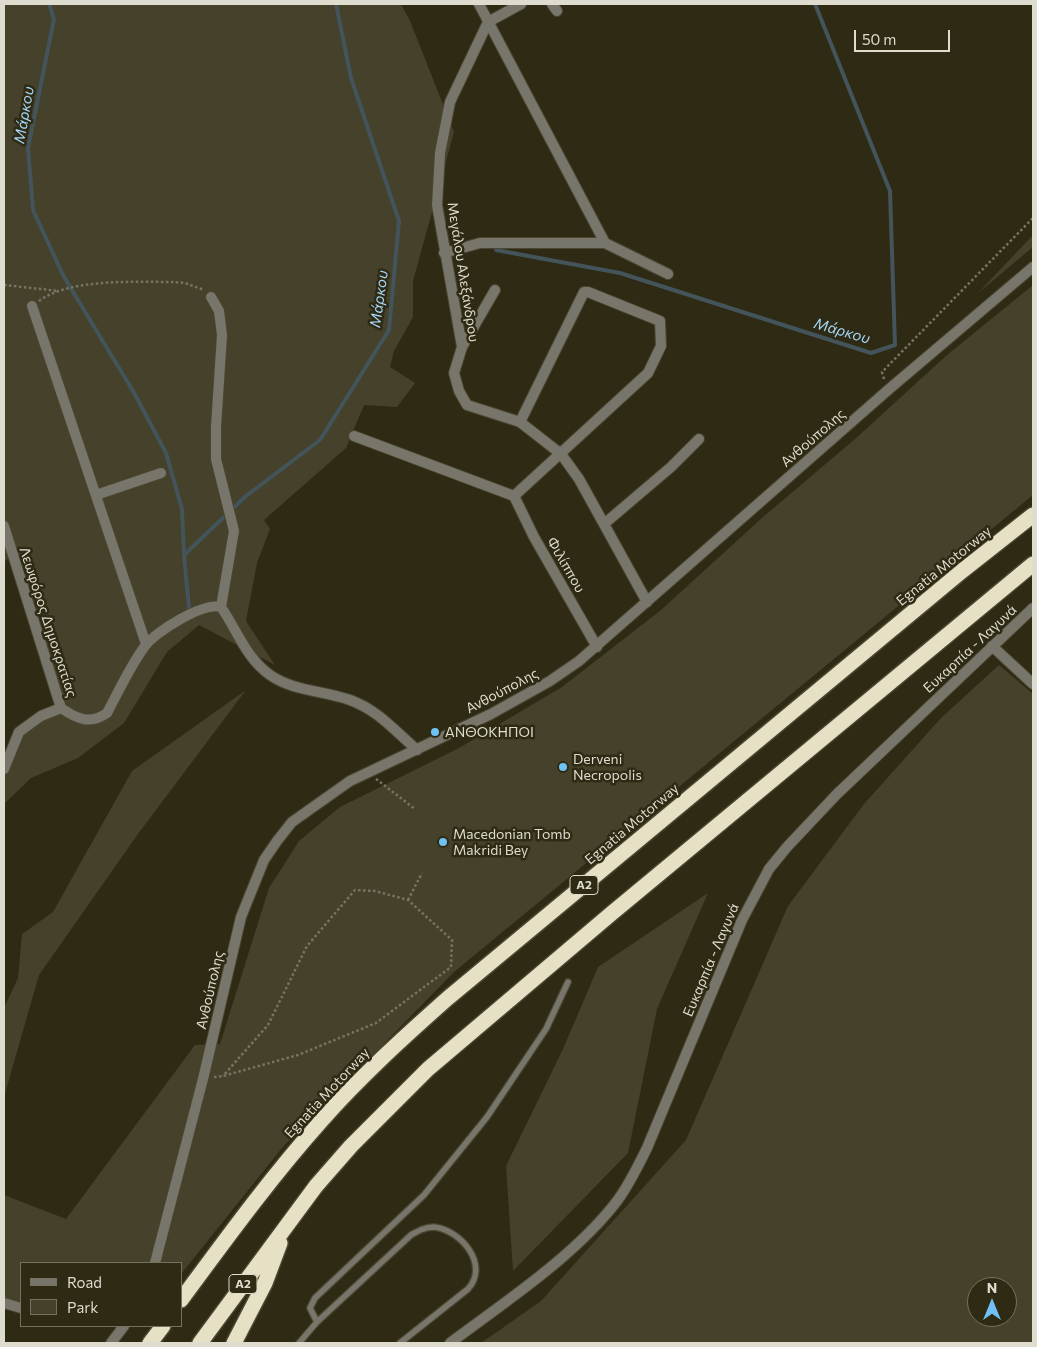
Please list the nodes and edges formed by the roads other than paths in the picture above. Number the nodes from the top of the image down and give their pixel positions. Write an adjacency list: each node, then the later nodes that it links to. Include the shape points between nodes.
1 (479, 4): 3 (street)
2 (521, 4): 3 (street)
3 (488, 22): 4 (street); 5 (street, Μεγάλου Αλεξάνδρου, via 450,102 444,127 437,205)
4 (605, 243): 5 (street, via 480,243); 7 (street)
5 (444, 253): 11 (street, Μεγάλου Αλεξάνδρου)
6 (1033, 267): 25 (street, Ανθούπολης)
7 (668, 274)
8 (495, 290): 11 (street)
9 (212, 297): 26 (street, via 219,311 222,335 216,459 234,531)
10 (32, 306): 17 (street)
11 (462, 347): 12 (street, Μεγάλου Αλεξάνδρου, via 454,373 459,391 468,405)
12 (520, 422): 15 (street, Μεγάλου Αλεξάνδρου); 15 (street, via 584,292 660,321 661,346 648,373)
13 (354, 436): 18 (street)
14 (699, 439): 20 (street)
15 (561, 454): 18 (street); 20 (street, Μεγάλου Αλεξάνδρου)
16 (161, 473): 17 (street)
17 (96, 495): 28 (street)
18 (514, 496): 30 (street, Φιλίππου)
19 (1033, 515): 38 (highway, Egnatia Motorway / Α2, via 939,589 402,1040 355,1085 292,1155)
20 (604, 524): 25 (street, Μεγάλου Αλεξάνδρου)
21 (4, 526): 22 (street, Λεωφόρος Δημοκρατίας)
22 (12, 556): 23 (street); 32 (street, Λεωφόρος Δημοκρατίας)
23 (4, 562)
24 (1033, 564): 36 (highway, Α2, via 455,1045 351,1146)
25 (647, 602): 30 (street, Ανθούπολης)
26 (221, 607): 28 (street, Λεωφόρος Δημοκρατίας, via 200,608); 33 (street, via 246,650 270,675 303,690 348,699 374,711)
27 (1033, 608): 29 (street, Ευκαρπία - Λαγυνά)
28 (146, 644): 32 (street, Λεωφόρος Δημοκρατίας, via 107,713 89,720 75,717)
29 (992, 646): 31 (street); 50 (street, Ευκαρπία - Λαγυνά, via 837,794 769,869 742,920 647,1148 618,1200 577,1244)
30 (598, 647): 33 (street, Ανθούπολης, via 522,697)
31 (1033, 684)
32 (61, 708): 34 (street, via 40,716 19,732)
33 (416, 750): 37 (street, Ανθούπολης, via 367,772 311,807 292,822 264,860 241,917)
34 (4, 769)
35 (568, 982): 41 (lane, via 546,1029 487,1117 424,1195 312,1301 311,1312)
36 (286, 1225): 46 (highway, Α2); 47 (highway, via 264,1283)
37 (155, 1262)
38 (182, 1299)
39 (4, 1303): 40 (street)
40 (20, 1308)
41 (317, 1322): 48 (lane); 49 (lane, via 412,1235 433,1227 456,1235 464,1241 478,1269 476,1279)
42 (123, 1327): 44 (street)
43 (162, 1327): 45 (highway)
44 (111, 1343)
45 (150, 1343)
46 (200, 1343)
47 (234, 1343)
48 (299, 1343)
49 (400, 1343)
50 (450, 1343)

